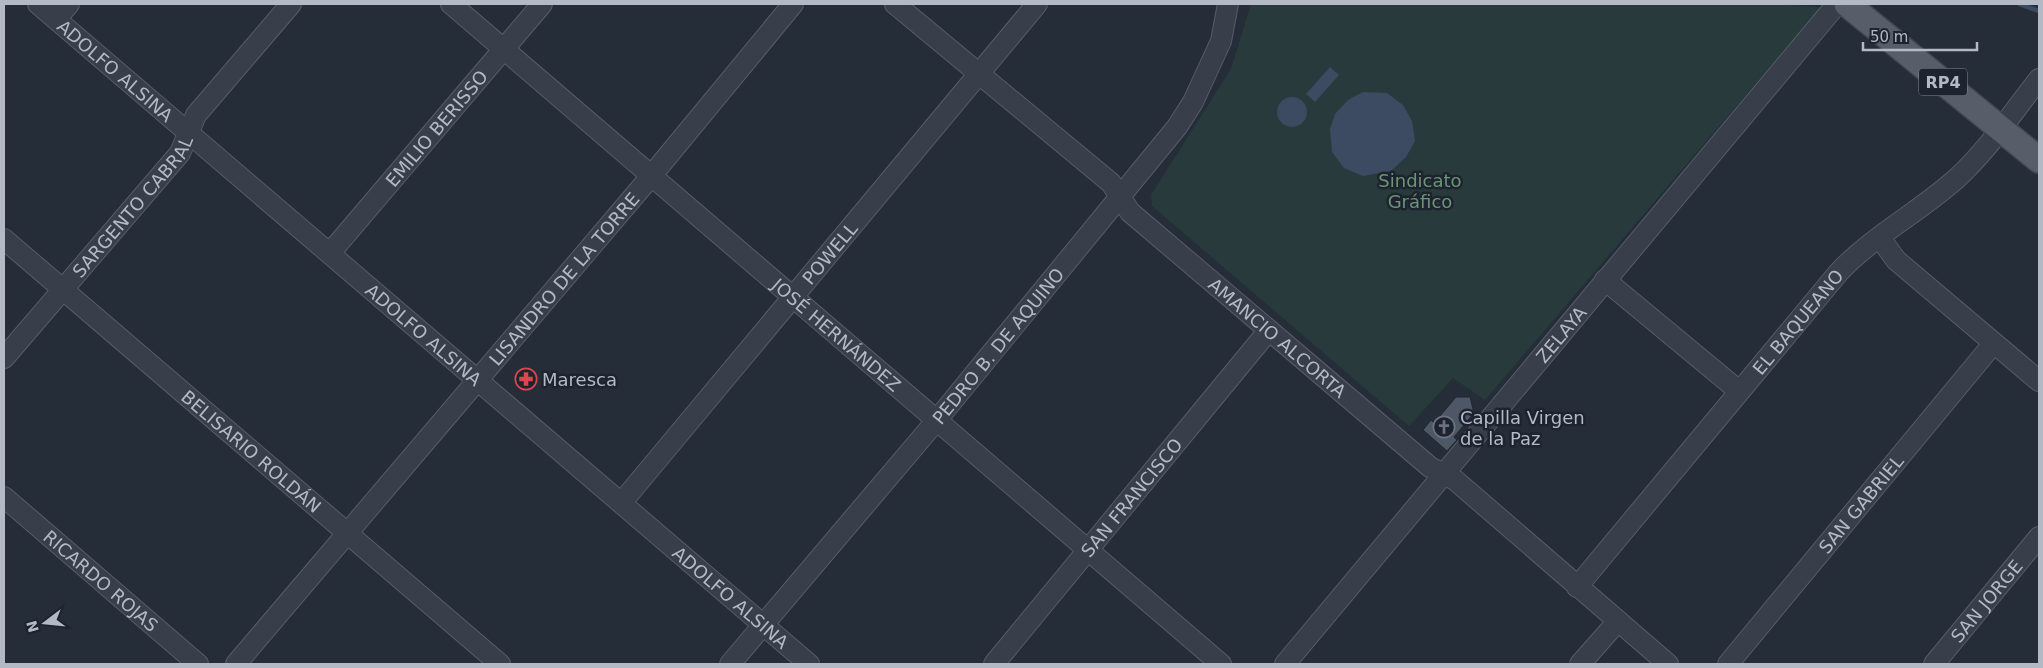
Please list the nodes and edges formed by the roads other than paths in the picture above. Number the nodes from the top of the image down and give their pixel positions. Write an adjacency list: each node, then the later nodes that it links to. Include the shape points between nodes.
1 (38, 4): 11 (street, ADOLFO ALSINA)
2 (291, 4): 16 (street, SARGENTO CABRAL, via 196,115)
3 (451, 4): 12 (street, JOSÉ HERNÁNDEZ)
4 (542, 4): 12 (street, EMILIO BERISSO)
5 (793, 4): 18 (street, LISANDRO DE LA TORRE)
6 (895, 4): 13 (street, AMANCIO ALCORTA)
7 (1037, 4): 13 (street, POWELL)
8 (1228, 4): 19 (street, PEDRO B. DE AQUINO, via 1221,41 1193,102 1177,127)
9 (1837, 4): 23 (street, ZELAYA)
10 (1847, 4): 15 (main road, RP4)
11 (62, 11): 16 (street, ADOLFO ALSINA)
12 (504, 50): 18 (street, JOSÉ HERNÁNDEZ); 22 (street, EMILIO BERISSO)
13 (978, 73): 19 (street, AMANCIO ALCORTA, via 1111,183); 25 (street, POWELL)
14 (2039, 79): 15 (street, EL BAQUEANO)
15 (2000, 129): 17 (main road, RP4); 20 (street, EL BAQUEANO, via 1987,148 1956,179)
16 (188, 132): 22 (street, ADOLFO ALSINA); 24 (street, SARGENTO CABRAL, via 180,153)
17 (2039, 160)
18 (652, 175): 25 (street, JOSÉ HERNÁNDEZ); 29 (street, LISANDRO DE LA TORRE)
19 (1120, 195): 26 (street, AMANCIO ALCORTA, via 1130,212); 32 (street, PEDRO B. DE AQUINO)
20 (1880, 238): 27 (street, via 1896,260); 31 (street, EL BAQUEANO, via 1839,272)
21 (4, 239): 24 (street, BELISARIO ROLDÁN)
22 (330, 253): 29 (street, ADOLFO ALSINA)
23 (1605, 280): 31 (street); 33 (street, ZELAYA)
24 (62, 289): 28 (street, SARGENTO CABRAL); 36 (street, BELISARIO ROLDÁN)
25 (793, 298): 32 (street, JOSÉ HERNÁNDEZ); 35 (street, POWELL)
26 (1269, 330): 33 (street, AMANCIO ALCORTA, via 1430,467); 38 (street, SAN FRANCISCO)
27 (1993, 344): 30 (street); 52 (street, SAN GABRIEL)
28 (4, 358)
29 (477, 380): 35 (street, ADOLFO ALSINA); 36 (street, LISANDRO DE LA TORRE)
30 (2039, 381)
31 (1739, 391): 39 (street, EL BAQUEANO)
32 (936, 420): 38 (street, JOSÉ HERNÁNDEZ); 41 (street, PEDRO B. DE AQUINO)
33 (1443, 474): 39 (street, AMANCIO ALCORTA, via 1455,480); 49 (street, ZELAYA)
34 (4, 497): 42 (street, RICARDO ROJAS)
35 (622, 502): 41 (street, ADOLFO ALSINA)
36 (346, 533): 43 (street, LISANDRO DE LA TORRE); 44 (street, BELISARIO ROLDÁN)
37 (2037, 545): 53 (street, SAN JORGE)
38 (1089, 550): 47 (street, SAN FRANCISCO); 48 (street, JOSÉ HERNÁNDEZ)
39 (1577, 587): 40 (street, AMANCIO ALCORTA)
40 (1618, 621): 50 (street); 51 (street, AMANCIO ALCORTA)
41 (763, 625): 45 (street, PEDRO B. DE AQUINO); 46 (street, ADOLFO ALSINA)
42 (198, 664)
43 (236, 664)
44 (500, 664)
45 (730, 664)
46 (809, 664)
47 (994, 664)
48 (1221, 664)
49 (1285, 664)
50 (1580, 664)
51 (1668, 664)
52 (1728, 664)
53 (1934, 664)

